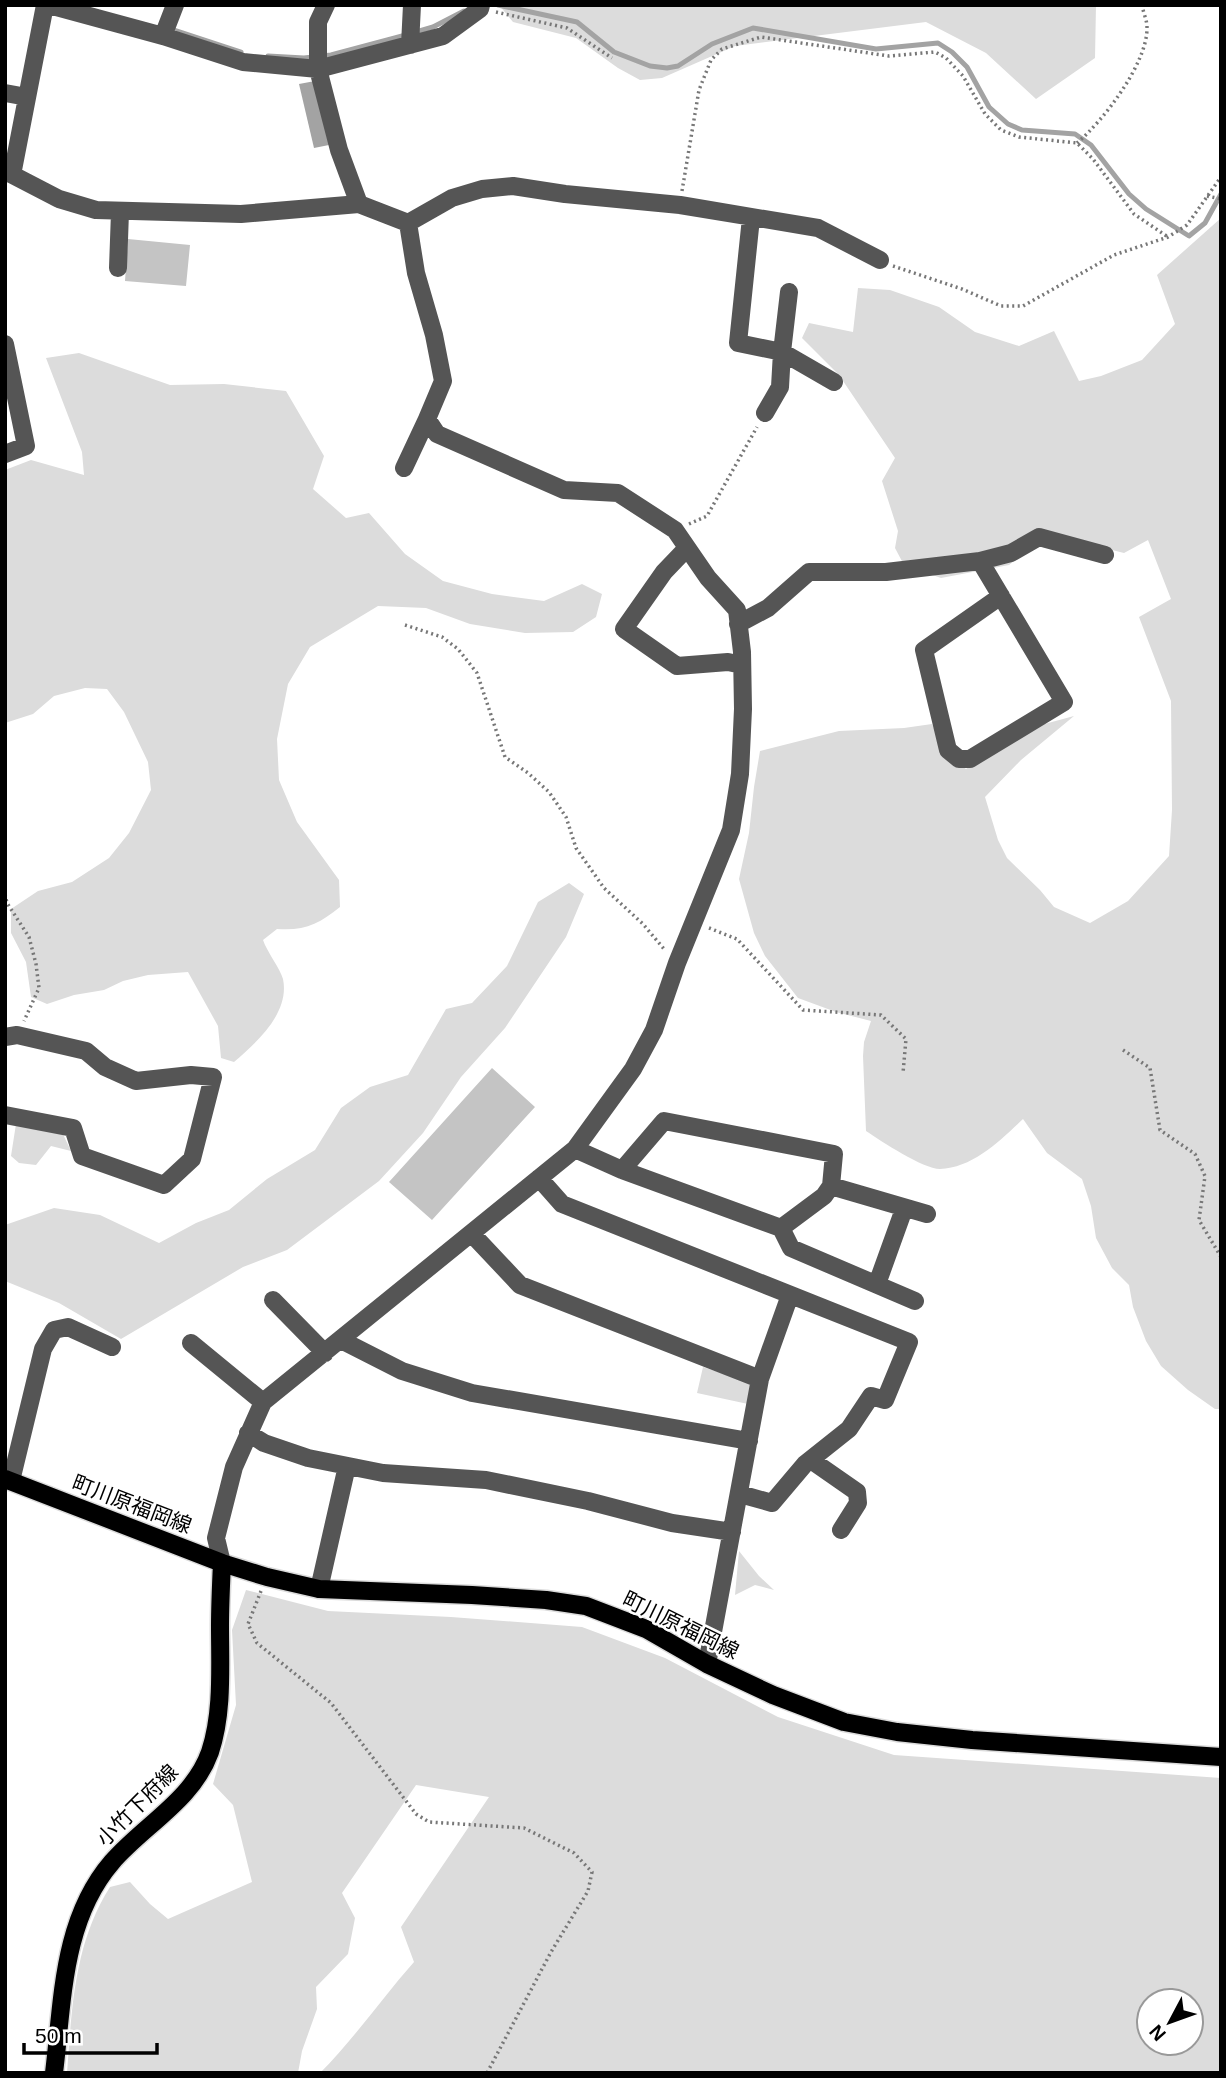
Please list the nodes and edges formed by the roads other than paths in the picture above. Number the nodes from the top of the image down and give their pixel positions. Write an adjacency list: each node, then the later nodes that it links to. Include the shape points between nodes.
1 (47, 5): 6 (street); 10 (street)
2 (175, 5): 6 (street)
3 (326, 5): 8 (street, via 318,22)
4 (412, 5): 7 (street)
5 (481, 7): 7 (street, via 443,36)
6 (163, 36): 8 (street, via 243,61)
7 (410, 45): 8 (street)
8 (318, 69): 12 (street)
9 (5, 93): 10 (street)
10 (27, 97): 11 (street)
11 (9, 173): 13 (street, via 60,200)
12 (359, 204): 13 (street, via 241,214); 15 (street)
13 (120, 212): 17 (street)
14 (751, 218): 15 (street, via 513,186 452,198); 16 (street, via 818,228); 20 (street, via 738,343)
15 (408, 223): 23 (street, via 443,381)
16 (880, 261)
17 (118, 268)
18 (789, 292): 20 (street)
19 (5, 344): 24 (street, via 26,446)
20 (782, 352): 21 (street); 22 (street, via 779,387)
21 (834, 382)
22 (765, 413)
23 (427, 419): 25 (street); 26 (street, via 437,434 564,490 618,493 675,530)
24 (5, 454)
25 (404, 468)
26 (687, 548): 30 (street, via 737,610); 31 (street, via 624,629 677,666)
27 (1105, 555): 28 (street, via 1039,537 1011,553)
28 (980, 561): 29 (street); 30 (street, via 886,572 809,572 768,608)
29 (1001, 596): 29 (street, via 1064,702 970,758 959,759 948,750 924,650)
30 (738, 624): 31 (street)
31 (742, 665): 34 (street, via 740,774 731,830 654,1030 633,1069)
32 (11, 1036): 33 (street, via 86,1051 105,1067 136,1081 213,1077 192,1159 164,1185 82,1156 73,1128)
33 (5, 1115)
34 (575, 1149): 35 (street); 36 (street)
35 (622, 1170): 37 (street, via 664,1121 834,1154); 40 (street)
36 (539, 1178): 41 (street); 43 (street, via 562,1204)
37 (831, 1186): 38 (street); 40 (street)
38 (904, 1209): 39 (street); 42 (street)
39 (928, 1214)
40 (781, 1228): 42 (street, via 791,1248)
41 (472, 1234): 46 (street); 50 (street, via 520,1285)
42 (877, 1284): 45 (street)
43 (790, 1295): 50 (street); 54 (street, via 909,1342 885,1400 872,1396 849,1429)
44 (273, 1300): 49 (street)
45 (915, 1301)
46 (341, 1340): 49 (street); 53 (street, via 402,1371 472,1393)
47 (191, 1343): 51 (street)
48 (112, 1347): 56 (street, via 68,1327 54,1330 43,1349)
49 (325, 1353): 51 (street)
50 (760, 1379): 53 (street)
51 (263, 1402): 52 (street)
52 (248, 1433): 55 (street, via 308,1458); 60 (street, via 216,1538)
53 (749, 1441): 57 (street)
54 (811, 1460): 57 (street, via 772,1503); 58 (street, via 857,1492 858,1503)
55 (347, 1466): 59 (street, via 486,1480); 61 (street)
56 (8, 1480): 60 (main road, 町川原福岡線)
57 (740, 1494): 59 (street)
58 (841, 1530)
59 (732, 1532): 62 (street)
60 (222, 1563): 61 (main road, 町川原福岡線); 64 (main road, 小竹下府線, via 216,1727 209,1754 193,1785 112,1862 87,1897 70,1944)
61 (319, 1589): 62 (main road, 町川原福岡線, via 472,1594 586,1606 646,1629)
62 (707, 1664): 63 (main road, 町川原福岡線, via 812,1711 897,1732)
63 (1221, 1757)
64 (54, 2073)

